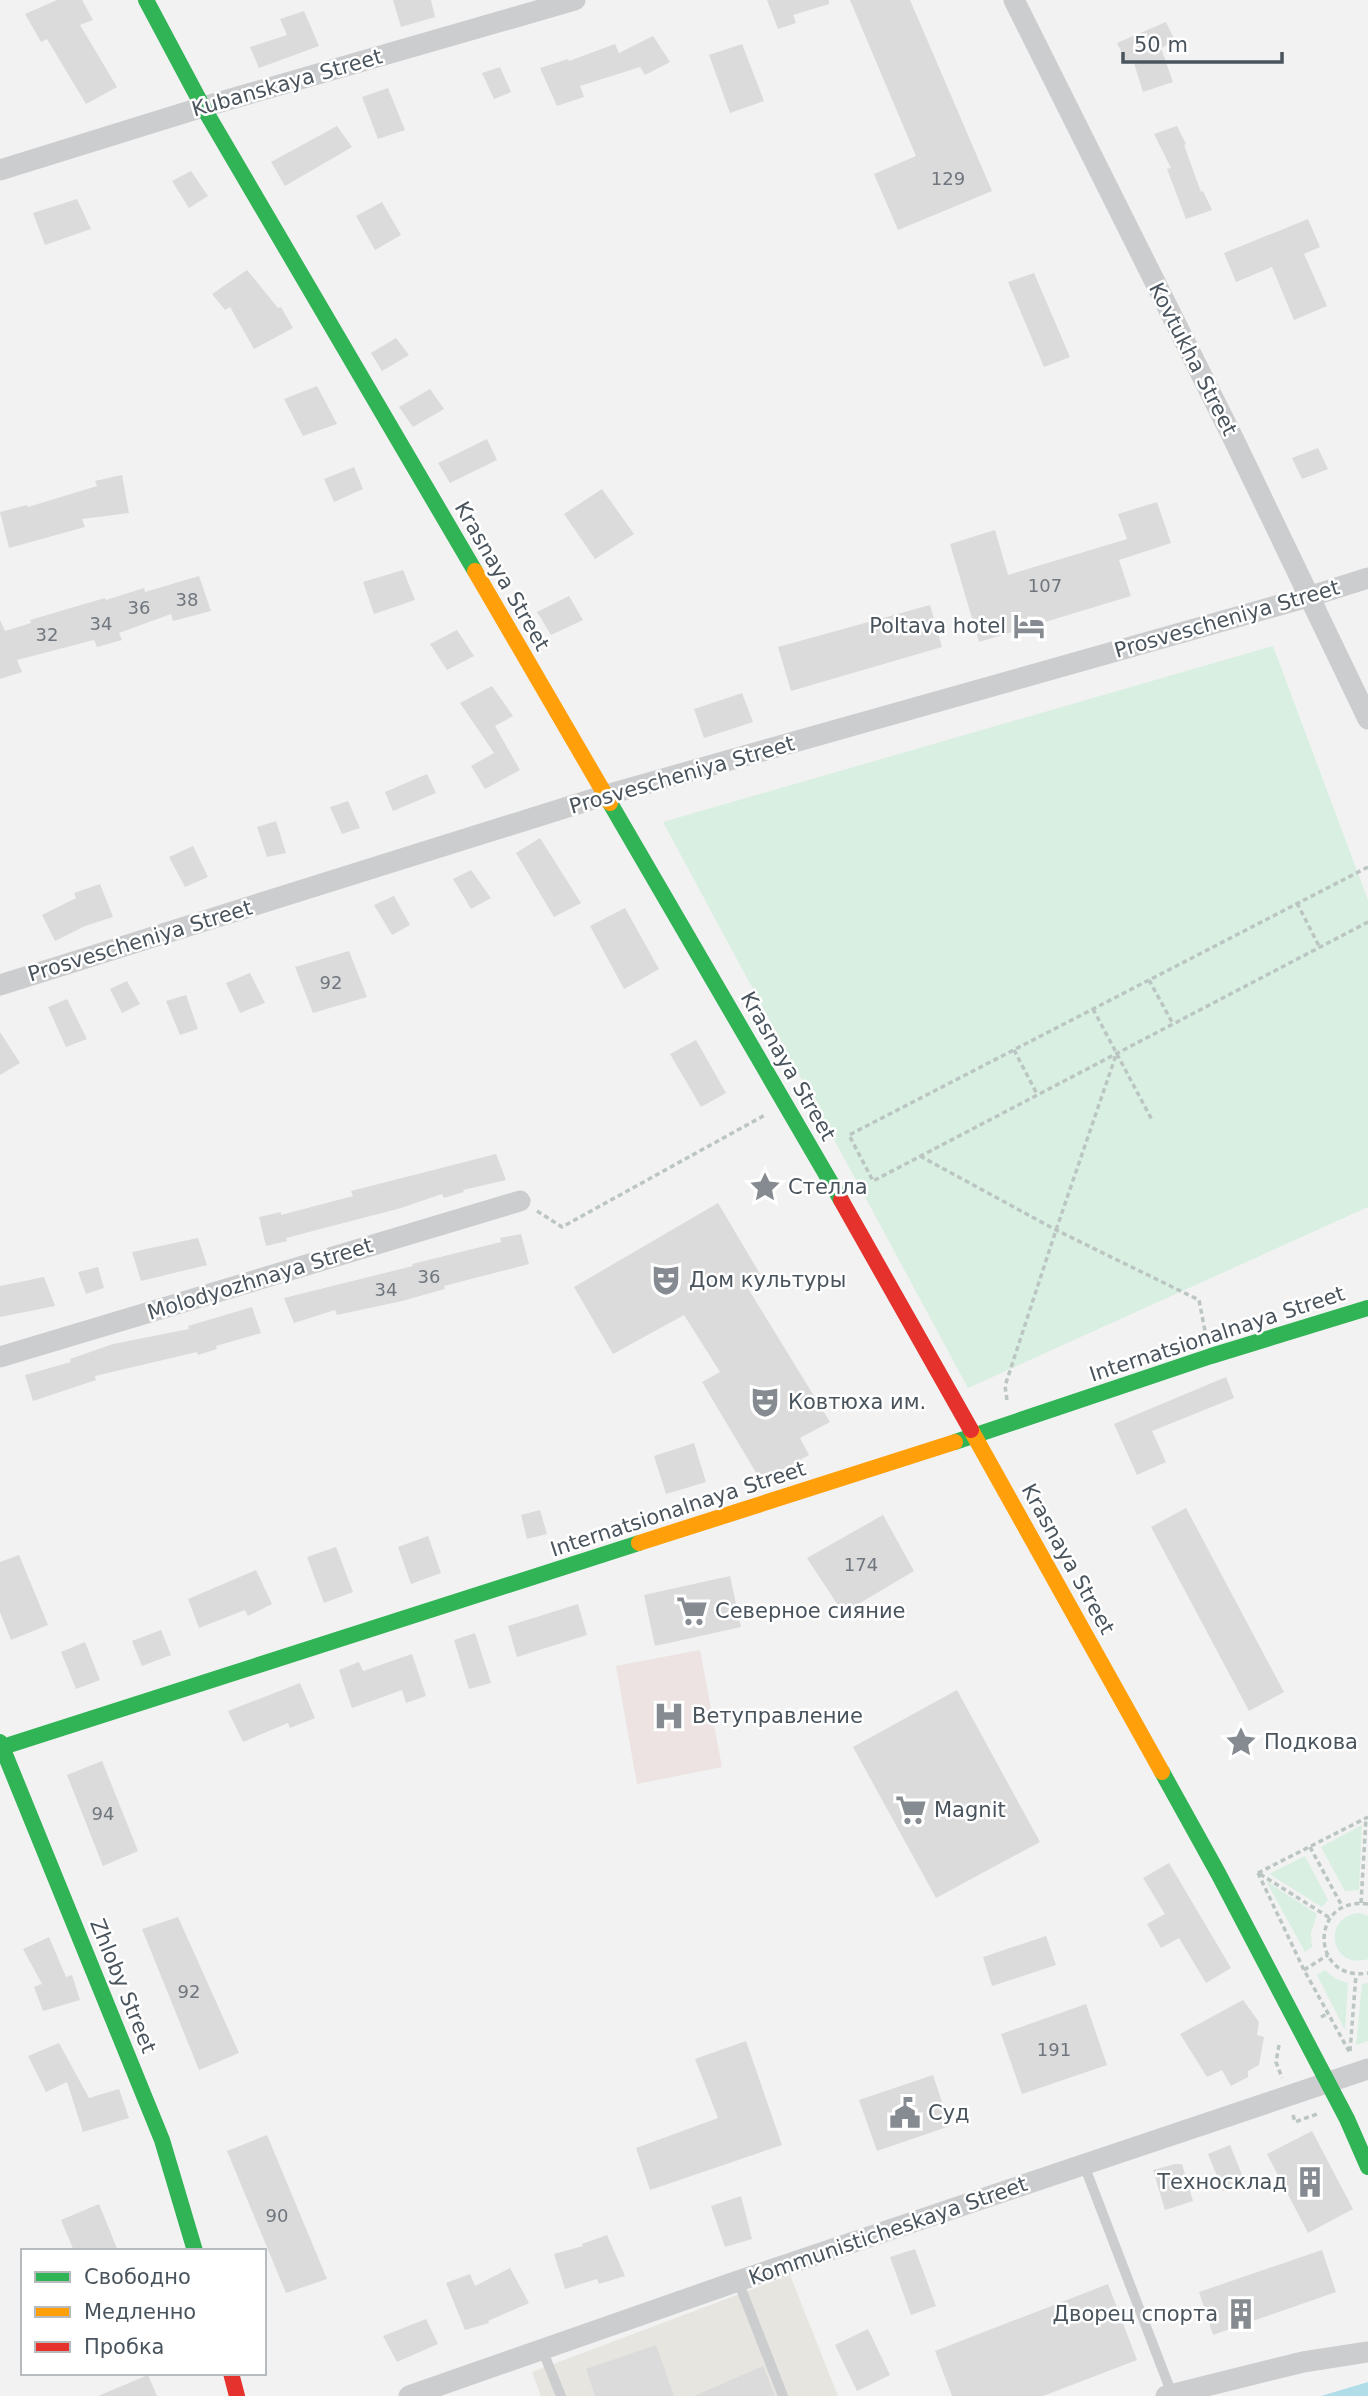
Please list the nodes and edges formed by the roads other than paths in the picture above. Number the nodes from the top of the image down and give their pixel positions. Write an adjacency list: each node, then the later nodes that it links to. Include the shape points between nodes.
1 (146, 0): 4 (street, Krasnaya Street)
2 (575, 0): 4 (street, Kubanskaya Street)
3 (1014, 0): 7 (street, Kovtukha Street)
4 (202, 107): 5 (street, Kubanskaya Street); 9 (street, Krasnaya Street)
5 (0, 170)
6 (1368, 578): 7 (street, Prosvescheniya Street)
7 (1308, 597): 8 (street, Kovtukha Street); 9 (street, Prosvescheniya Street)
8 (1368, 719)
9 (607, 795): 10 (street, Prosvescheniya Street); 14 (street, Krasnaya Street)
10 (0, 985)
11 (520, 1201): 13 (street, Molodyozhnaya Street)
12 (1368, 1308): 14 (street, Internatsionalnaya Street)
13 (0, 1357)
14 (975, 1436): 15 (street, Internatsionalnaya Street); 17 (street, Krasnaya Street, via 1219,1873)
15 (1, 1746): 20 (street, Zhloby Street, via 162,2140)
16 (1368, 2069): 17 (street, Kommunisticheskaya Street)
17 (1328, 2082): 18 (street, Kommunisticheskaya Street); 19 (street, Krasnaya Street)
18 (1084, 2165): 21 (street, Kommunisticheskaya Street); 25 (lane)
19 (1368, 2167)
20 (194, 2249)
21 (738, 2281): 22 (street, Kommunisticheskaya Street); 29 (lane)
22 (542, 2349): 27 (street, Kommunisticheskaya Street); 28 (lane)
23 (1368, 2352): 25 (street, via 1303,2362)
24 (232, 2375): 26 (street)
25 (1169, 2395)
26 (237, 2396)
27 (409, 2396)
28 (561, 2396)
29 (783, 2396)

